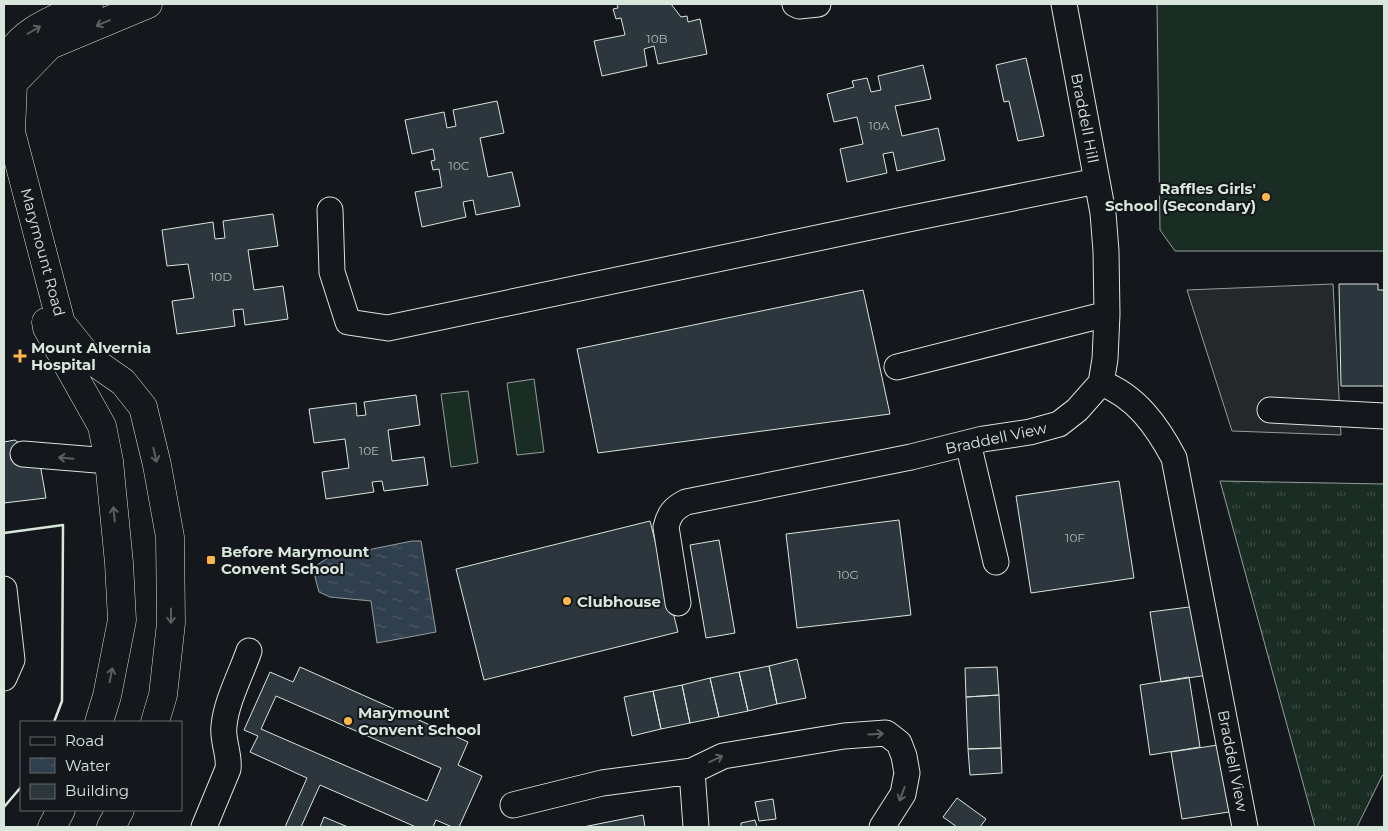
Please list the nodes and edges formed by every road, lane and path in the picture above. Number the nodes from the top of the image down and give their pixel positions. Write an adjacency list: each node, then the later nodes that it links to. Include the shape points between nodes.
1 (89, 4): 6 (main road, one-way to 1, via 9,53 30,31)
2 (148, 4): 24 (main road, Marymount Road, one-way to 24, via 50,45 13,83 12,132 61,323 90,359 123,382 143,407 146,417 170,537 171,623 163,695)
3 (795, 4): 4 (street)
4 (818, 4)
5 (1064, 4): 8 (street, Braddell Hill)
6 (4, 66)
7 (4, 160): 17 (main road, Marymount Road, via 48,328 102,426)
8 (1097, 181): 9 (street, via 388,328 348,322 332,272); 10 (street, Braddell Hill, via 1106,250)
9 (330, 210)
10 (1107, 314): 11 (street); 12 (street, Braddell Hill)
11 (897, 367)
12 (1101, 383): 15 (street, Braddell View, via 1077,410 1059,424); 34 (street, Braddell View, via 1125,394 1152,421 1174,458)
13 (1270, 410): 14 (street)
14 (1384, 416)
15 (968, 443): 18 (street); 20 (street, Braddell View, via 677,506 669,515 666,527)
16 (23, 454): 17 (street, one-way to 16)
17 (109, 461): 23 (main road, Marymount Road, one-way to 17, via 122,620)
18 (996, 562)
19 (4, 589): 22 (street, via 12,660)
20 (678, 603)
21 (249, 651): 31 (street, via 223,728 228,769)
22 (4, 678)
23 (99, 721)
24 (155, 721)
25 (692, 771): 26 (street, via 602,783); 32 (street); 33 (street, one-way to 33, via 724,756 844,736 886,733 899,743 907,773 903,794)
26 (513, 805)
27 (60, 811): 29 (main road)
28 (119, 811): 30 (main road)
29 (52, 827)
30 (111, 827)
31 (204, 827)
32 (696, 827)
33 (882, 827)
34 (1245, 827)

